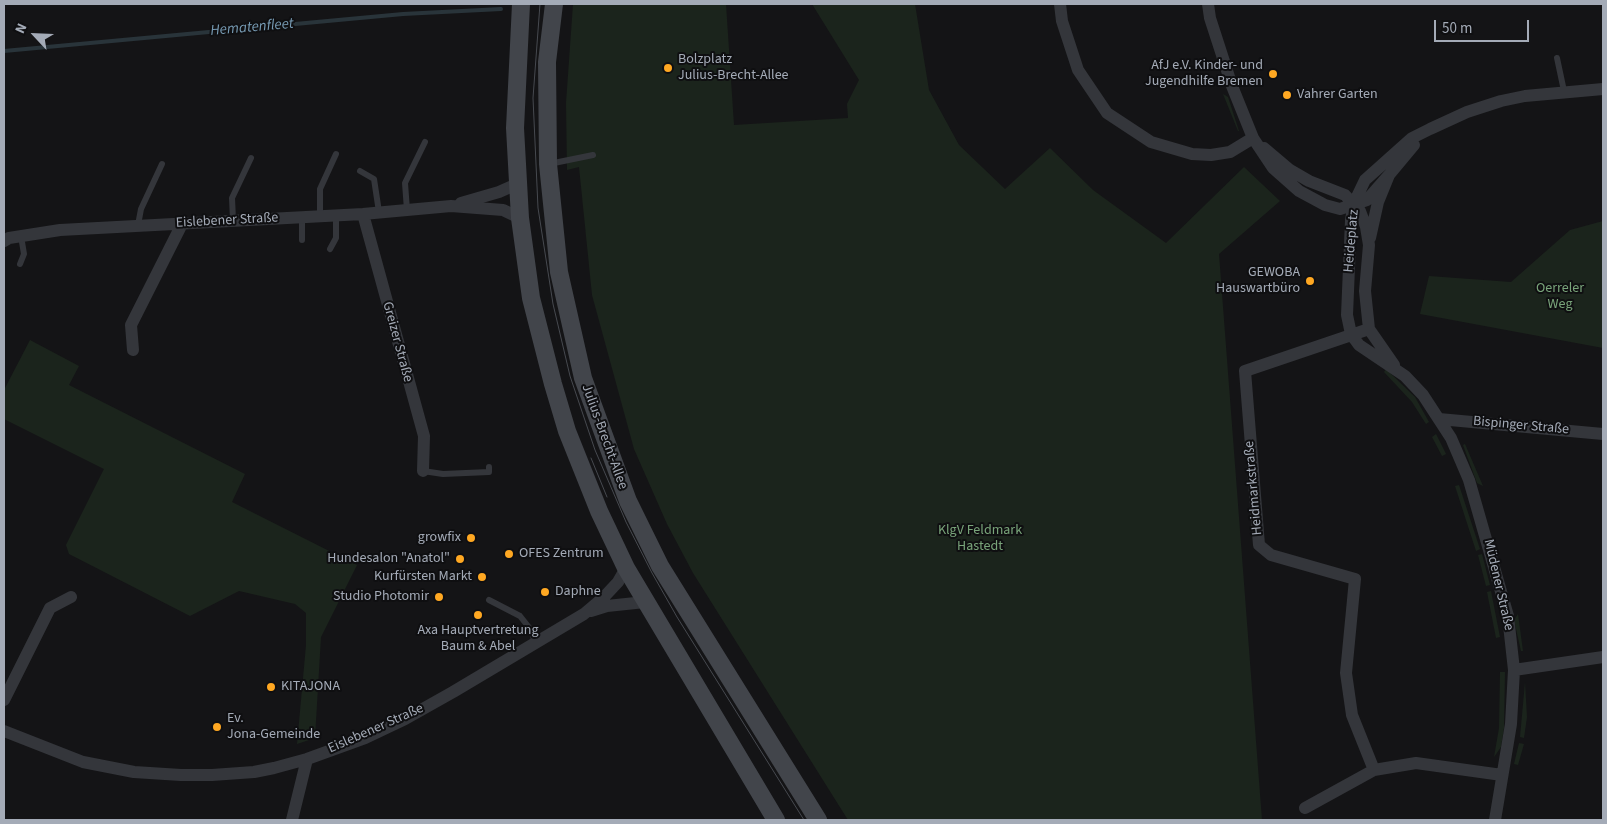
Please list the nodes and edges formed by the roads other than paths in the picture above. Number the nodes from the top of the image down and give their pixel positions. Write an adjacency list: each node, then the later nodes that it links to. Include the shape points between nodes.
1 (522, 4): 18 (main road, via 515,128)
2 (554, 4): 15 (main road, Julius-Brecht-Allee, via 547,62)
3 (1060, 4): 9 (street, via 1062,22 1078,70 1108,113 1151,142 1192,154 1230,152)
4 (1208, 4): 9 (street, via 1226,68)
5 (1557, 58): 7 (lane)
6 (1603, 89): 7 (street)
7 (1564, 91): 8 (street, via 1501,101)
8 (1430, 129): 17 (street, via 1408,150); 19 (street, via 1412,138 1382,163 1365,180)
9 (1253, 138): 19 (street, via 1273,168 1299,191 1340,209)
10 (425, 142): 21 (lane, via 405,183)
11 (336, 154): 25 (lane, via 320,189)
12 (593, 155): 15 (lane)
13 (251, 158): 28 (lane, via 232,198)
14 (162, 164): 30 (lane, via 141,209)
15 (548, 164): 61 (main road, Julius-Brecht-Allee, via 560,272 583,378 628,501 660,566)
16 (360, 171): 22 (lane, via 374,179)
17 (1390, 175): 19 (street, via 1367,200); 34 (street, via 1378,202)
18 (518, 184): 20 (street, Eislebener Straße); 27 (main road)
19 (1354, 203): 34 (street, Heideplatz, via 1366,227); 38 (street, Heideplatz, via 1347,315)
20 (451, 206): 21 (street, Eislebener Straße); 27 (street, Eislebener Straße, via 503,210)
21 (407, 210): 22 (street, Eislebener Straße)
22 (378, 212): 23 (street, Eislebener Straße)
23 (363, 214): 24 (street, Eislebener Straße); 44 (street, Greizer Straße, via 424,436)
24 (336, 215): 25 (street, Eislebener Straße); 35 (lane, via 336,238)
25 (320, 216): 26 (street, Eislebener Straße)
26 (302, 217): 28 (street, Eislebener Straße); 32 (lane)
27 (520, 218): 45 (main road, via 531,298 553,384 574,450)
28 (233, 220): 29 (street, Eislebener Straße)
29 (182, 224): 30 (street, Eislebener Straße); 39 (street, via 131,325)
30 (138, 225): 31 (street, Eislebener Straße)
31 (21, 236): 33 (street, Eislebener Straße); 36 (lane, via 24,254)
32 (302, 240)
33 (4, 241)
34 (1369, 245): 37 (street, Heideplatz, via 1365,291)
35 (330, 249)
36 (20, 264)
37 (1369, 329): 38 (street); 40 (street, Müdener Straße)
38 (1351, 334): 40 (street, Müdener Straße, via 1359,345); 56 (street, Heidmarkstraße, via 1245,371 1259,545 1270,555 1355,579 1346,672 1352,715)
39 (133, 350)
40 (1400, 372): 41 (street, Müdener Straße, via 1424,395)
41 (1439, 419): 42 (street, Bispinger Straße); 52 (street, Müdener Straße, via 1470,480 1489,542 1508,616)
42 (1603, 434)
43 (489, 467): 44 (lane, via 489,472 443,474)
44 (423, 471)
45 (626, 568): 48 (main road); 49 (street, Eislebener Straße, via 618,582)
46 (71, 597): 53 (street, via 50,608)
47 (489, 600): 50 (lane, via 520,616)
48 (645, 602): 49 (street, Eislebener Straße, via 608,606); 60 (main road)
49 (584, 614): 50 (street, Eislebener Straße)
50 (535, 642): 55 (street, Eislebener Straße, via 405,719 365,738)
51 (1603, 657): 52 (street)
52 (1514, 670): 57 (street, Müdener Straße, via 1511,724)
53 (4, 700)
54 (4, 731): 55 (street, Eislebener Straße, via 83,762 148,774 254,772)
55 (308, 758): 59 (street)
56 (1374, 770): 57 (street, via 1416,763); 58 (street)
57 (1502, 775): 62 (street, Müdener Straße)
58 (1305, 808)
59 (292, 820)
60 (776, 820)
61 (818, 820)
62 (1495, 820)

